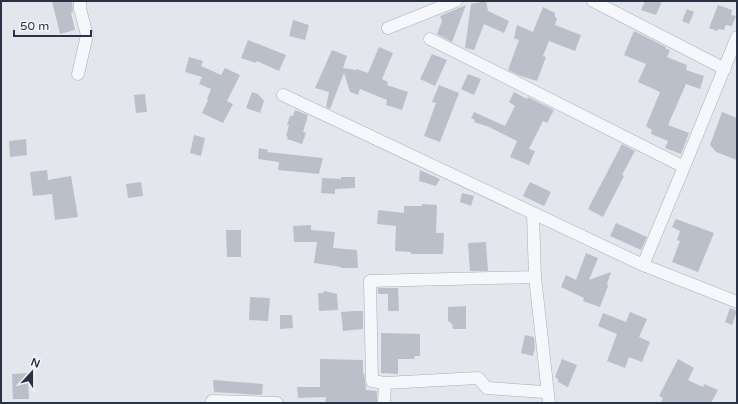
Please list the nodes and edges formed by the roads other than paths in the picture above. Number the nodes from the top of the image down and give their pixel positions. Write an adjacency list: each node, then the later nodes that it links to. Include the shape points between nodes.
1 (80, 1): 8 (street, via 87,35)
2 (456, 1): 4 (street)
3 (593, 1): 7 (street)
4 (388, 28)
5 (737, 37): 7 (street)
6 (430, 39): 10 (street)
7 (724, 69): 10 (street)
8 (78, 74)
9 (283, 95): 11 (street)
10 (684, 167): 12 (street)
11 (533, 214): 12 (street); 13 (street)
12 (643, 265): 14 (street)
13 (536, 277): 15 (street, via 370,281 372,381); 16 (street)
14 (737, 302)
15 (385, 383): 16 (street, via 478,378 487,388 544,392); 19 (street)
16 (547, 389): 20 (street)
17 (212, 401): 18 (street)
18 (277, 403)
19 (384, 403)
20 (549, 403)

